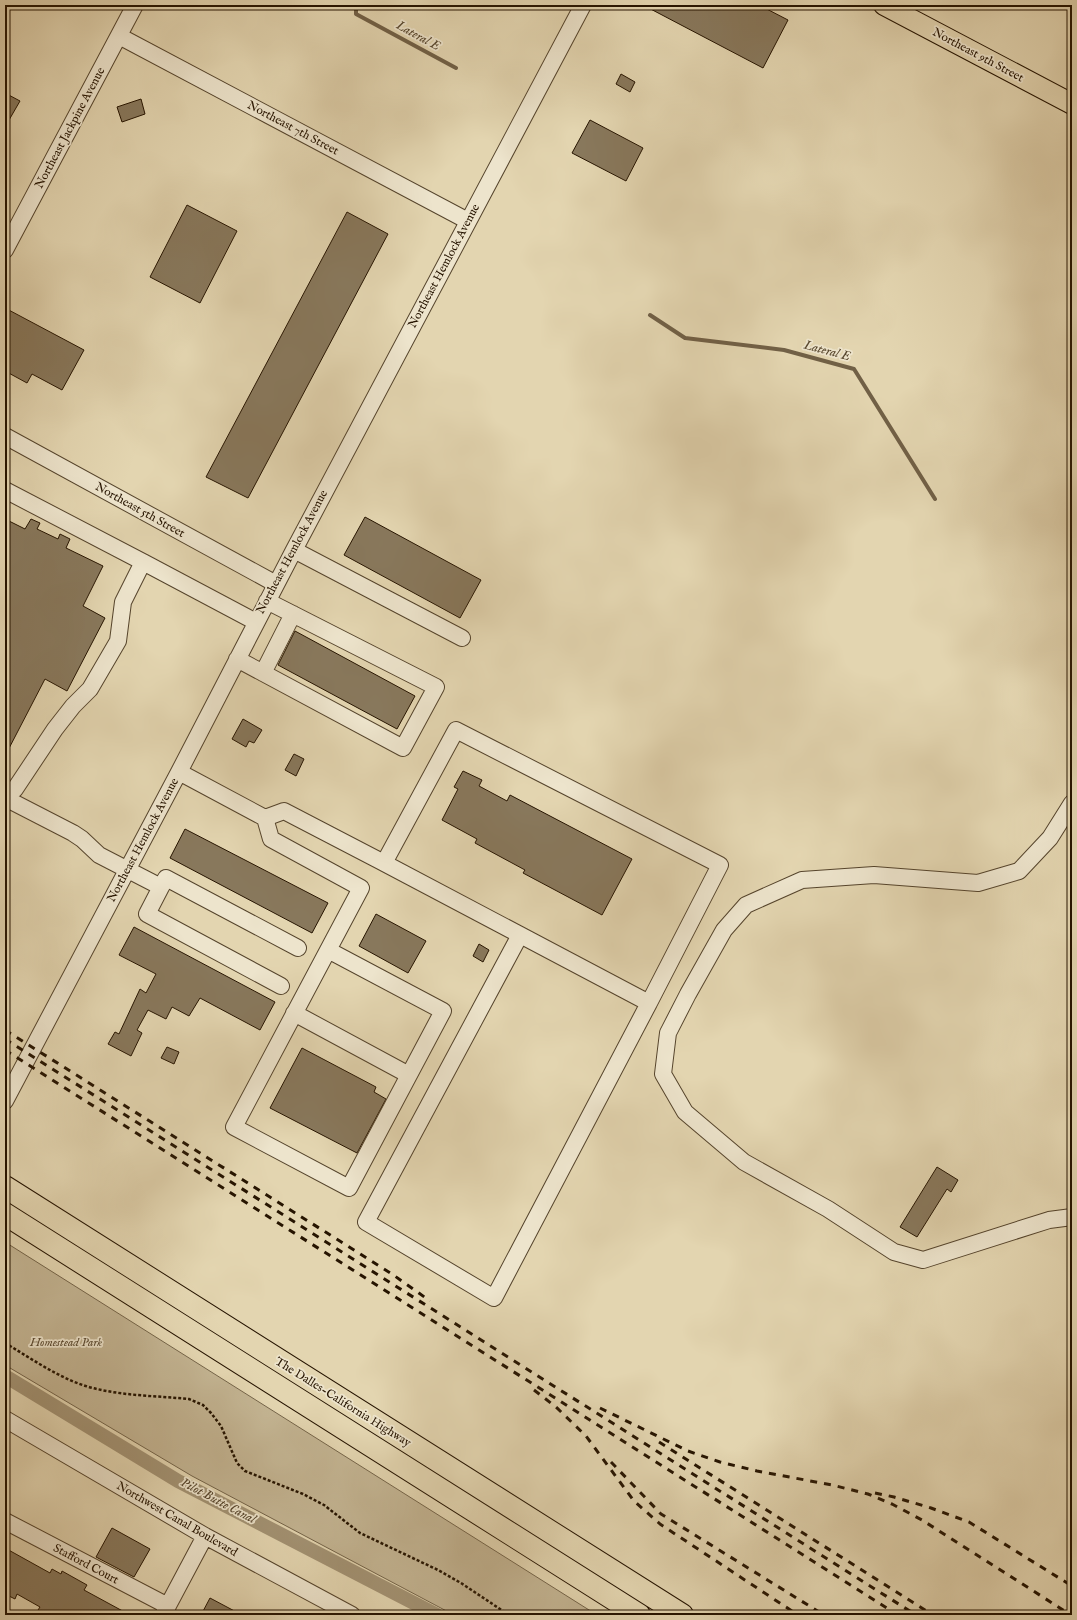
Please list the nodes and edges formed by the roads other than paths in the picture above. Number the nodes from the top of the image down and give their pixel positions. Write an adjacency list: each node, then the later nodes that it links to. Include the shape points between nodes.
1 (135, 5): 4 (street, Northeast Jackpine Avenue)
2 (583, 5): 6 (street, Northeast Hemlock Avenue)
3 (884, 5): 5 (main road, Northeast 9th Street)
4 (119, 36): 6 (street, Northeast 7th Street); 7 (street, Northeast Jackpine Avenue)
5 (1072, 104)
6 (468, 221): 10 (street, Northeast Hemlock Avenue)
7 (5, 250)
8 (5, 436): 12 (street, Northeast 5th Street)
9 (5, 490): 11 (street)
10 (294, 550): 12 (street, Northeast Hemlock Avenue); 16 (street)
11 (143, 562): 15 (street); 20 (street, via 122,602 115,647 90,689 68,712 15,789)
12 (276, 584): 13 (street, Northeast Hemlock Avenue)
13 (267, 601): 14 (street); 15 (street, Northeast Hemlock Avenue)
14 (293, 614): 18 (street); 18 (street, via 436,687 404,748)
15 (256, 622): 17 (street, Northeast Hemlock Avenue)
16 (462, 638)
17 (237, 659): 18 (street); 19 (street, Northeast Hemlock Avenue)
18 (263, 672)
19 (179, 772): 22 (street); 24 (street, Northeast Hemlock Avenue)
20 (5, 799): 24 (street, via 73,833 99,855)
21 (1072, 803): 37 (street, via 1050,838 1019,871 978,883 874,875 802,880 746,905 724,930 668,1033 663,1074 685,1112 744,1162 828,1210 894,1252 923,1260 1048,1220)
22 (265, 818): 23 (street, via 284,811); 28 (street, via 270,839 361,888)
23 (384, 863): 26 (street); 30 (street, via 456,730 720,866)
24 (127, 869): 25 (street); 33 (street, Northeast Hemlock Avenue)
25 (161, 887): 27 (street, via 166,878); 29 (street, via 147,914)
26 (520, 935): 30 (street); 30 (street, via 366,1222 494,1298)
27 (298, 948)
28 (328, 950): 31 (street); 32 (street, via 443,1011)
29 (281, 986)
30 (649, 1003)
31 (294, 1013): 32 (street); 32 (street, via 234,1127 349,1188)
32 (409, 1075)
33 (5, 1101)
34 (5, 1171): 35 (highway)
35 (10, 1191): 44 (highway, The Dalles-California Highway)
36 (5, 1214): 43 (highway, The Dalles-California Highway)
37 (1072, 1217)
38 (5, 1419): 40 (street, Northwest Canal Boulevard)
39 (5, 1521): 41 (street, Stafford Court)
40 (205, 1536): 41 (street); 42 (street, Northwest Canal Boulevard)
41 (165, 1610)
42 (352, 1615)
43 (639, 1615)
44 (682, 1615)

